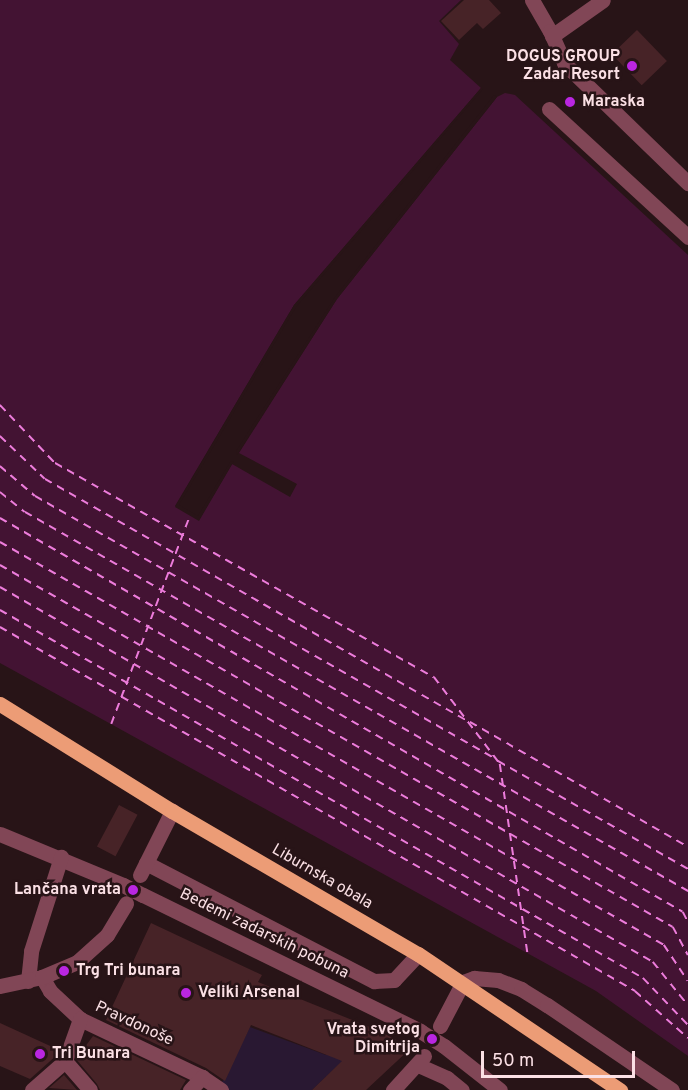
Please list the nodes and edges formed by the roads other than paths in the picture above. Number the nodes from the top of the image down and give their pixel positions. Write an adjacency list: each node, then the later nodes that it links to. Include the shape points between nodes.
1 (603, 0): 3 (street)
2 (534, 3): 3 (street)
3 (552, 36): 5 (street, via 564,63)
4 (549, 109): 6 (street)
5 (688, 183)
6 (688, 237)
7 (0, 704): 8 (main road, Liburnska obala)
8 (172, 811): 12 (main road, Liburnska obala); 12 (street, via 143,869 374,981 394,980)
9 (0, 834): 10 (street, Bedemi zadarskih pobuna)
10 (61, 857): 13 (street, via 31,951); 26 (street, Bedemi zadarskih pobuna, bridge, via 420,1031)
11 (126, 903): 13 (street, via 107,935 92,950 77,962)
12 (418, 954): 14 (main road, Liburnska obala)
13 (35, 979): 15 (street); 16 (street, Pravdonoše)
14 (463, 982): 17 (street); 27 (main road, Liburnska obala); 28 (street, via 486,978 521,989)
15 (0, 986)
16 (80, 1018): 18 (street); 19 (street, Pravdonoše)
17 (440, 1026)
18 (65, 1061): 20 (street); 21 (street)
19 (202, 1077): 22 (street); 23 (street, Pravdonoše)
20 (32, 1090)
21 (90, 1090)
22 (190, 1090)
23 (221, 1090)
24 (393, 1090): 25 (street, via 421,1060)
25 (462, 1090)
26 (500, 1090)
27 (620, 1090)
28 (672, 1090)

